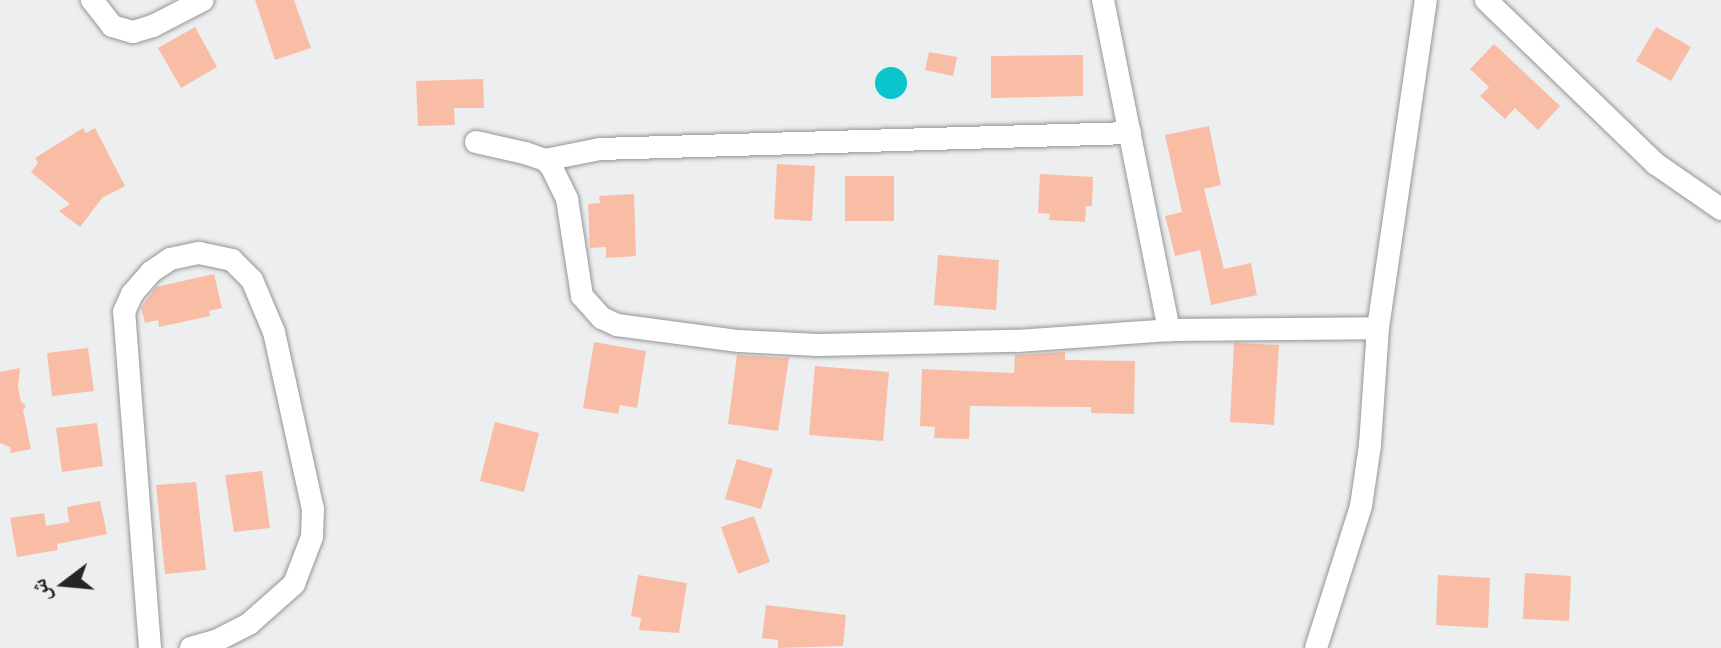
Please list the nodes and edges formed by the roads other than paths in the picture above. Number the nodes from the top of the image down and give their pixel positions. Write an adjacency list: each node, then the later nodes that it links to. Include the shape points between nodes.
1 (92, 0): 2 (street, via 112,26 133,32)
2 (203, 0)
3 (1103, 0): 6 (street)
4 (1426, 0): 10 (street)
5 (1486, 0): 9 (street, via 1656,164)
6 (1130, 133): 8 (street, via 600,149); 11 (street)
7 (476, 142): 8 (street)
8 (545, 160): 11 (street, via 557,173 567,199 582,296 602,318 617,325 818,345 1017,341)
9 (1721, 209)
10 (1378, 328): 11 (street); 14 (street, via 1361,506)
11 (1169, 330)
12 (150, 648): 13 (street, via 124,312 151,272 170,259 199,253 232,260 252,280 274,332 313,509 312,537 294,584 249,624)
13 (191, 648)
14 (1316, 648)

